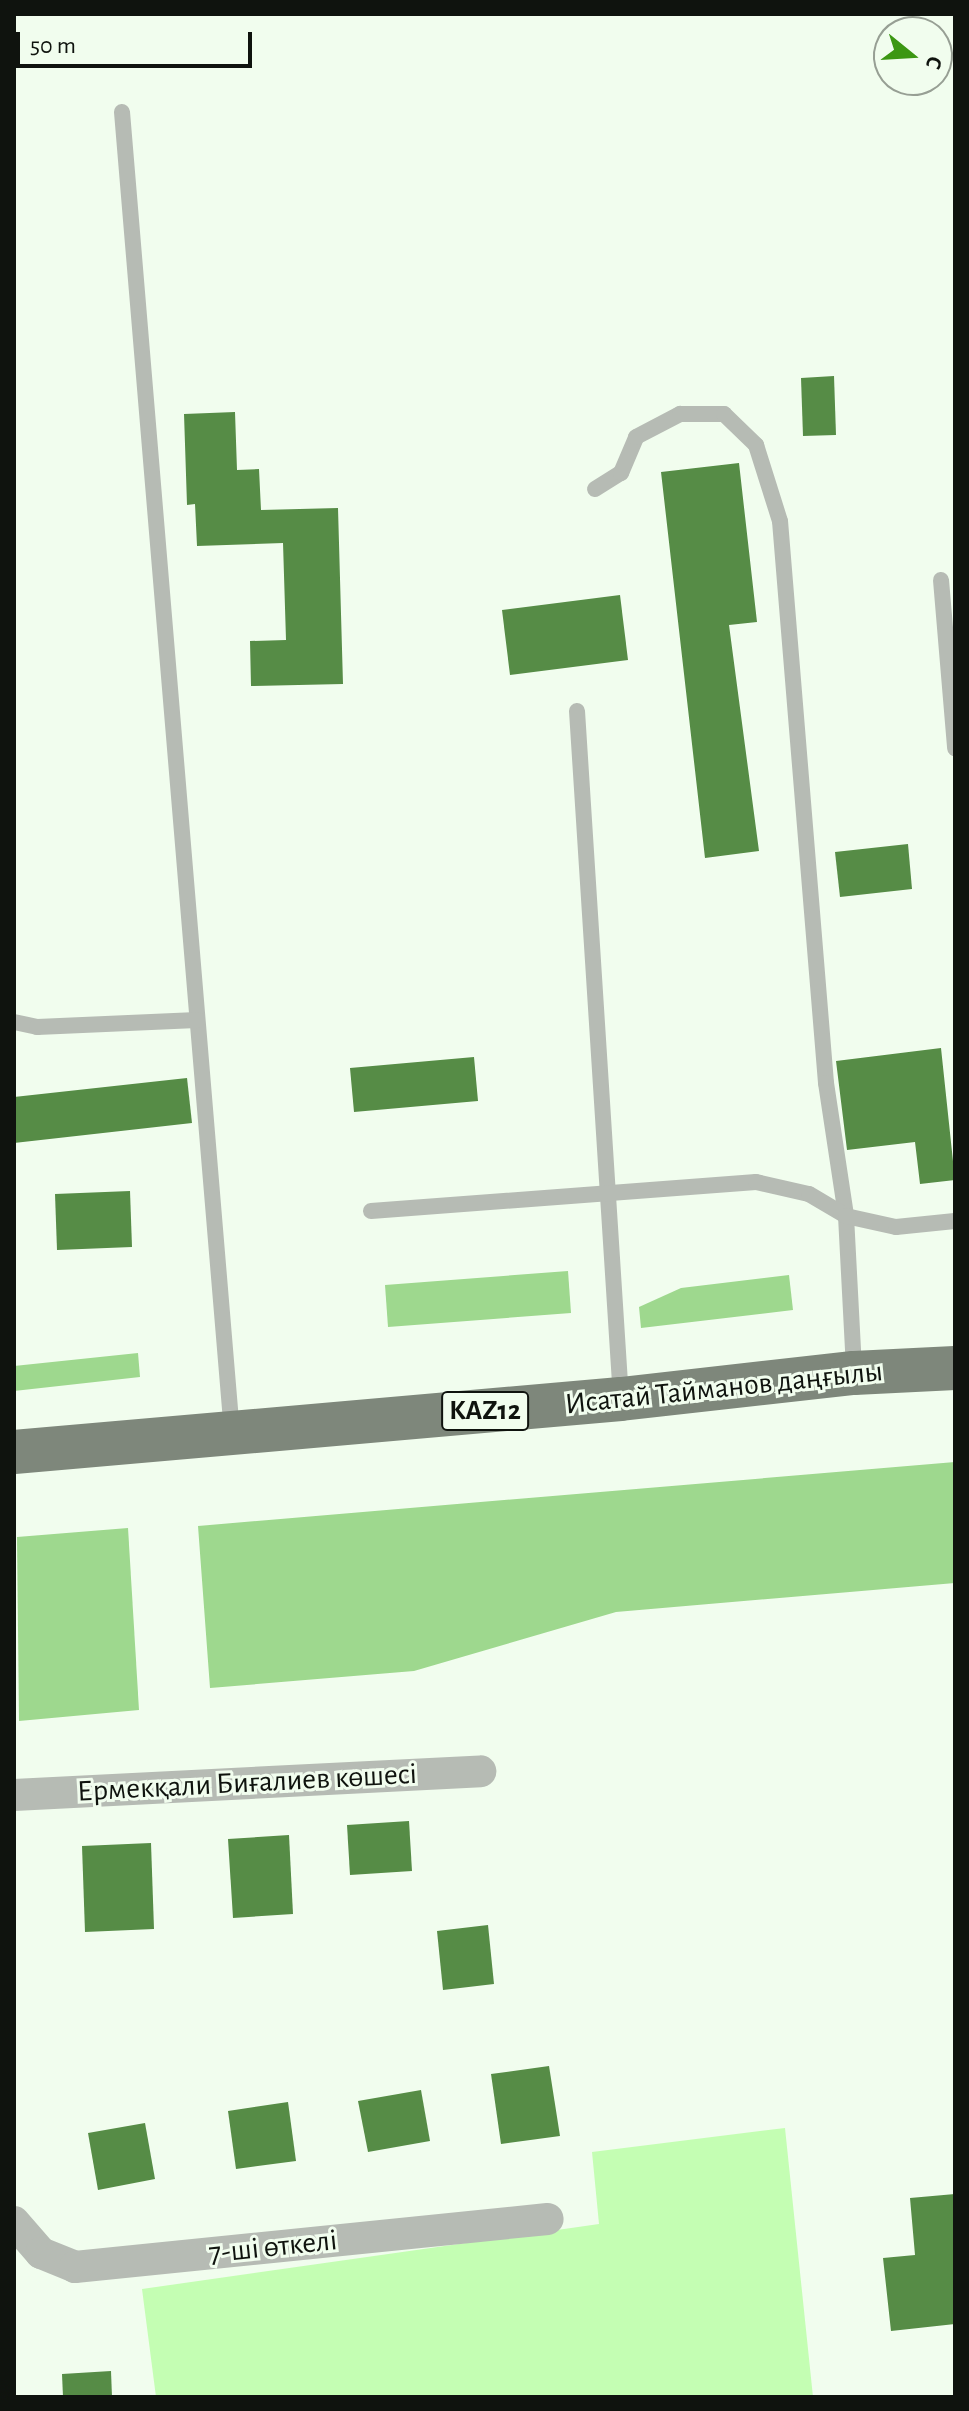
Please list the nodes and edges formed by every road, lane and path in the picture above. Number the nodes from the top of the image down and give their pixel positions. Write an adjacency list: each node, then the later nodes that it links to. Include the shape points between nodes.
1 (122, 112): 6 (lane)
2 (595, 489): 10 (lane, via 621,473 636,437 680,414 724,414 756,445 780,521 826,1083)
3 (941, 580): 5 (lane)
4 (577, 711): 8 (lane)
5 (955, 748)
6 (197, 1020): 7 (lane, via 37,1027); 15 (lane)
7 (14, 1022)
8 (608, 1194): 9 (lane); 10 (lane, via 756,1182 809,1194); 14 (lane)
9 (371, 1211)
10 (846, 1216): 11 (lane, via 896,1227); 13 (lane)
11 (955, 1221)
12 (955, 1368): 13 (main road, Исатай Тайманов даңғылы / KAZ12)
13 (854, 1373): 14 (main road, Исатай Тайманов даңғылы / KAZ12)
14 (621, 1399): 15 (main road, Исатай Тайманов даңғылы / KAZ12)
15 (232, 1433): 16 (main road, Исатай Тайманов даңғылы / KAZ12)
16 (14, 1452)
17 (480, 1771): 18 (street, Ермекқали Биғалиев көшесі)
18 (14, 1795)
19 (548, 2219): 20 (street, 7-шi өткелi, via 75,2267 41,2253)
20 (14, 2222)

